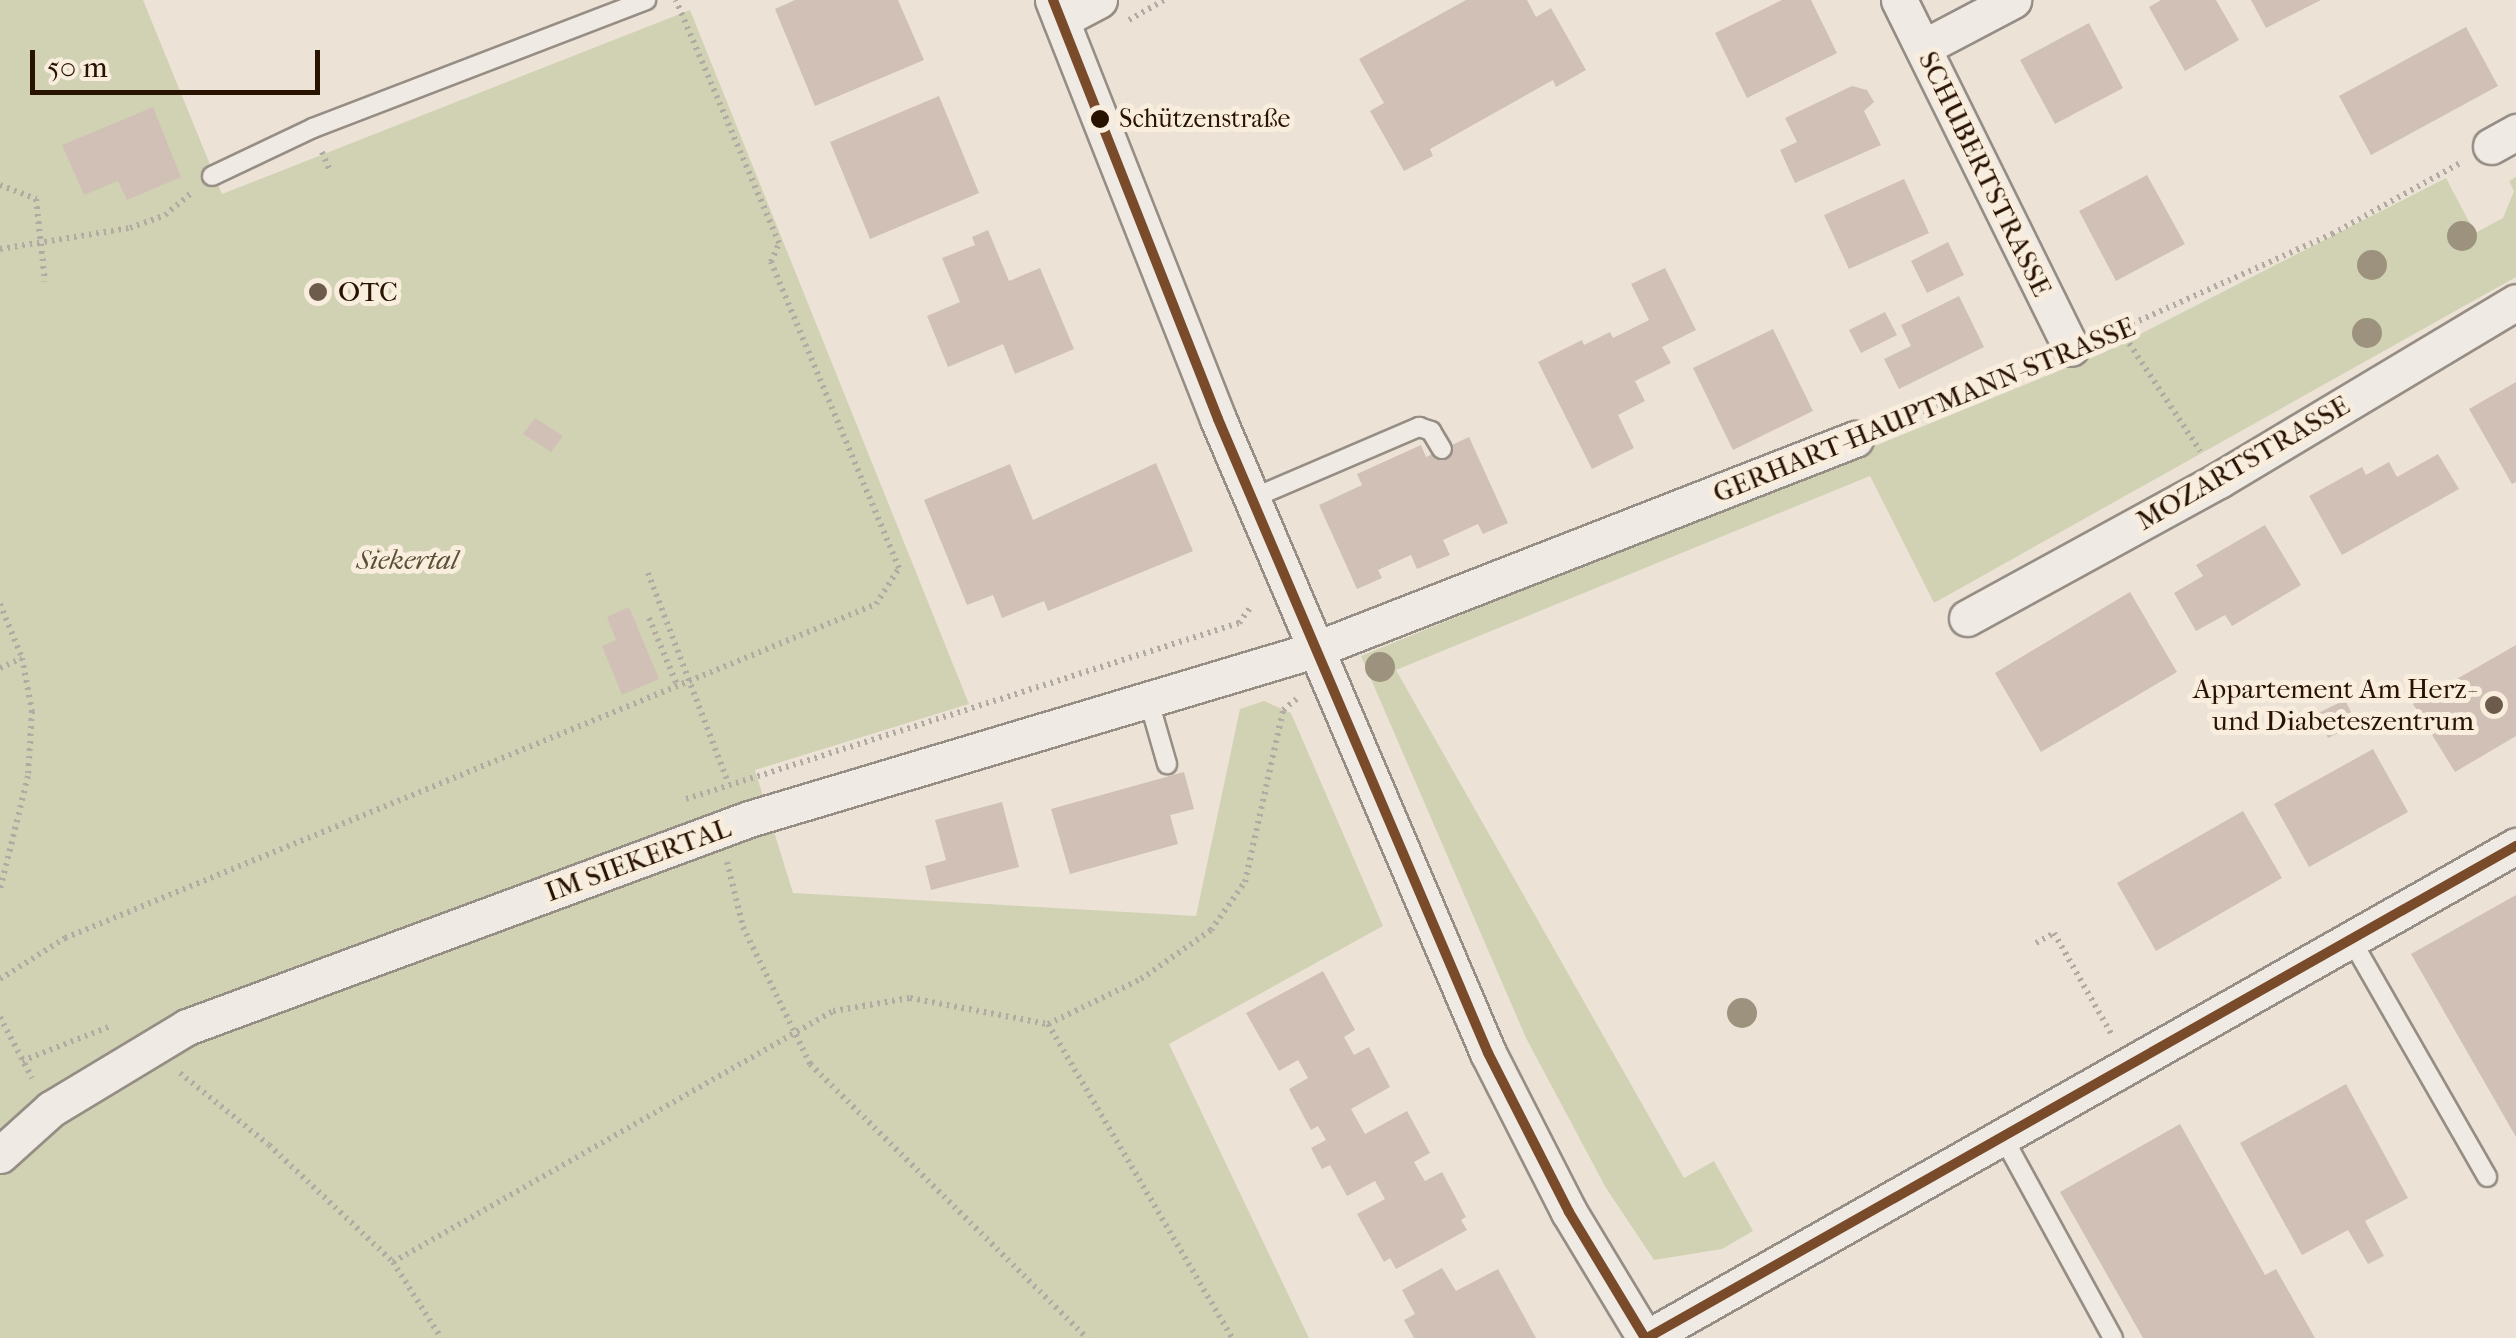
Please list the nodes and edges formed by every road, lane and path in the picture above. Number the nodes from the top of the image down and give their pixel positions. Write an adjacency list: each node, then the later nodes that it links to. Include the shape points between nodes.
1 (646, 0): 10 (lane, via 312,128)
2 (676, 0): 29 (path, via 778,243 771,262 899,568 876,604)
3 (1164, 0): 7 (path)
4 (1899, 0): 8 (street, SCHUBERTSTRASSE)
5 (2013, 0): 8 (street)
6 (1056, 10): 7 (street); 21 (street)
7 (1107, 14)
8 (1924, 47): 17 (street, SCHUBERTSTRASSE)
9 (2504, 139): 16 (path, GERHART-HAUPTMANN-STRASSE, via 2332,234)
10 (212, 176): 12 (path, via 165,215)
11 (0, 185): 12 (path, via 36,199)
12 (43, 244): 13 (path); 14 (path)
13 (0, 248)
14 (45, 282)
15 (2516, 302): 20 (street, MOZARTSTRASSE)
16 (2122, 331): 17 (path, GERHART-HAUPTMANN-STRASSE); 20 (path)
17 (2070, 348): 18 (path, GERHART-HAUPTMANN-STRASSE)
18 (1855, 440): 26 (street, GERHART-HAUPTMANN-STRASSE)
19 (1442, 449): 21 (lane, via 1431,431 1418,427)
20 (2219, 480): 25 (street, MOZARTSTRASSE)
21 (1253, 498): 26 (street)
22 (648, 573): 29 (path)
23 (0, 604): 27 (path)
24 (649, 618): 30 (path)
25 (1967, 618)
26 (1314, 650): 31 (street, IM SIEKERTAL); 53 (street, via 1488,1054 1569,1212)
27 (22, 658): 28 (path); 36 (path, via 32,711 28,776)
28 (0, 668)
29 (686, 680): 30 (path); 34 (path)
30 (677, 686): 39 (path, via 64,938)
31 (1148, 698): 33 (lane); 34 (street, IM SIEKERTAL)
32 (1297, 698): 41 (path, via 1282,710 1245,882 1211,930 1141,979)
33 (1167, 764)
34 (749, 819): 42 (path, via 726,857 743,927); 43 (street, IM SIEKERTAL, via 186,1027)
35 (2516, 846): 37 (street)
36 (0, 890)
37 (2352, 940): 44 (street); 48 (lane)
38 (2036, 943): 44 (path, via 2054,933)
39 (0, 979)
40 (0, 1017): 45 (path)
41 (1048, 1024): 42 (path, via 910,998 832,1012); 52 (path)
42 (796, 1035): 49 (path); 51 (path, via 810,1064)
43 (152, 1050): 45 (street, IM SIEKERTAL); 49 (path, via 269,1145)
44 (2130, 1068): 46 (street)
45 (51, 1109): 47 (street, IM SIEKERTAL)
46 (2004, 1139): 53 (street); 54 (lane)
47 (0, 1155)
48 (2487, 1176)
49 (393, 1262): 50 (path)
50 (441, 1338)
51 (1087, 1338)
52 (1232, 1338)
53 (1646, 1338)
54 (2113, 1338)

